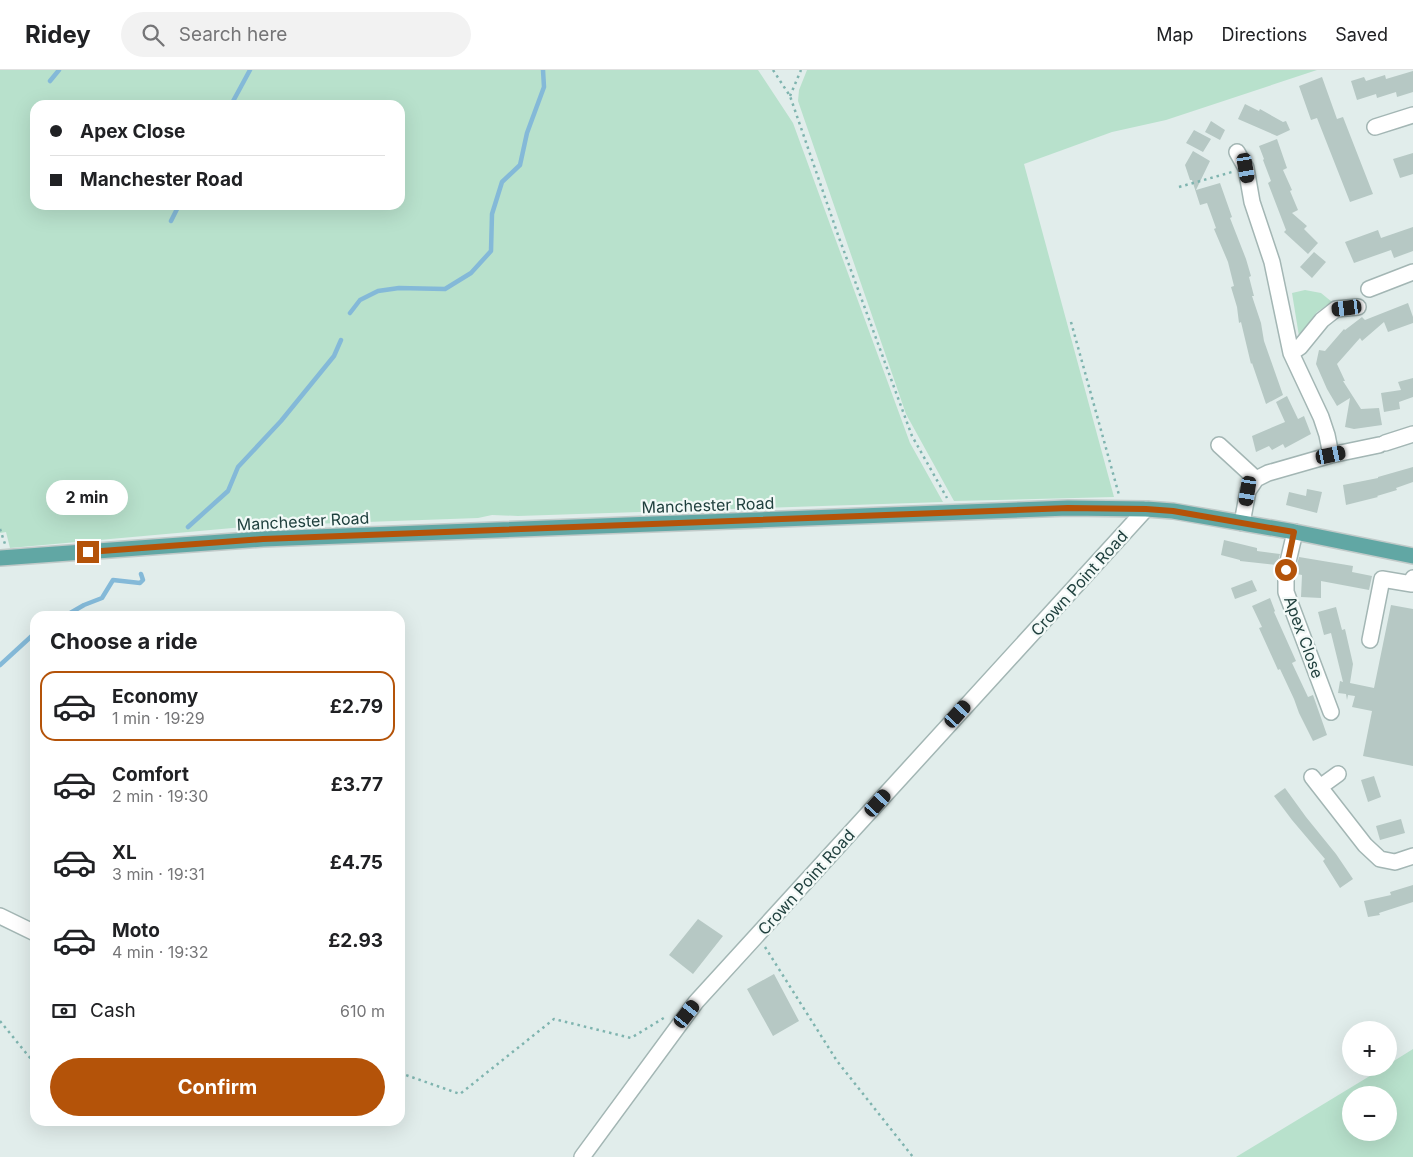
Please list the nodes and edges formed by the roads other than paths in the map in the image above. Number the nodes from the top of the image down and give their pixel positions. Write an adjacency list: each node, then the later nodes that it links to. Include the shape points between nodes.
1 (1413, 115): 2 (street)
2 (1375, 127)
3 (1237, 152): 7 (street, via 1246,168 1252,202 1272,262)
4 (1413, 272): 5 (street)
5 (1369, 289)
6 (1358, 307): 7 (street, via 1336,309)
7 (1291, 353): 10 (street, via 1321,417)
8 (1413, 434): 10 (street)
9 (1219, 446): 11 (street)
10 (1331, 455): 11 (street)
11 (1256, 479): 13 (street, via 1248,491)
12 (1146, 509): 13 (main road, Manchester Road); 16 (main road, Manchester Road, via 1068,508 263,539); 24 (street, Crown Point Road, via 696,1002)
13 (1242, 523): 14 (main road, Manchester Road)
14 (1294, 532): 15 (main road, Manchester Road); 19 (street, Apex Close, via 1286,570 1286,592)
15 (1413, 556)
16 (0, 558)
17 (1413, 578): 18 (street, via 1412,584 1382,579)
18 (1370, 640)
19 (1331, 712)
20 (1338, 774): 21 (street, via 1316,782 1365,845 1380,859 1395,862)
21 (1413, 856)
22 (0, 916): 23 (street)
23 (30, 931)
24 (582, 1157)

